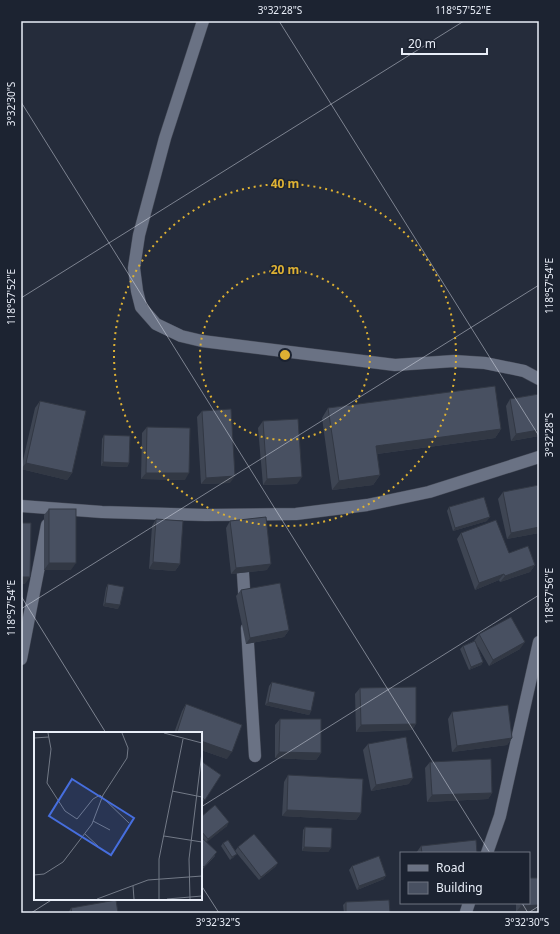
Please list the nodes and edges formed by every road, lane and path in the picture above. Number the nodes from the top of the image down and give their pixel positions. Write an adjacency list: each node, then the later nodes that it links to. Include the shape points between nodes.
1 (203, 21): 2 (street, via 165,138 139,235 134,268 137,291 141,307 156,324 181,336 202,341 395,365 454,361 485,363 524,371)
2 (539, 379)
3 (539, 457): 5 (street, via 429,492 367,505 296,514 239,519)
4 (21, 506): 5 (street)
5 (50, 508): 8 (street)
6 (241, 546): 9 (street)
7 (539, 642): 10 (street, via 500,816)
8 (21, 659)
9 (255, 756)
10 (487, 852)

